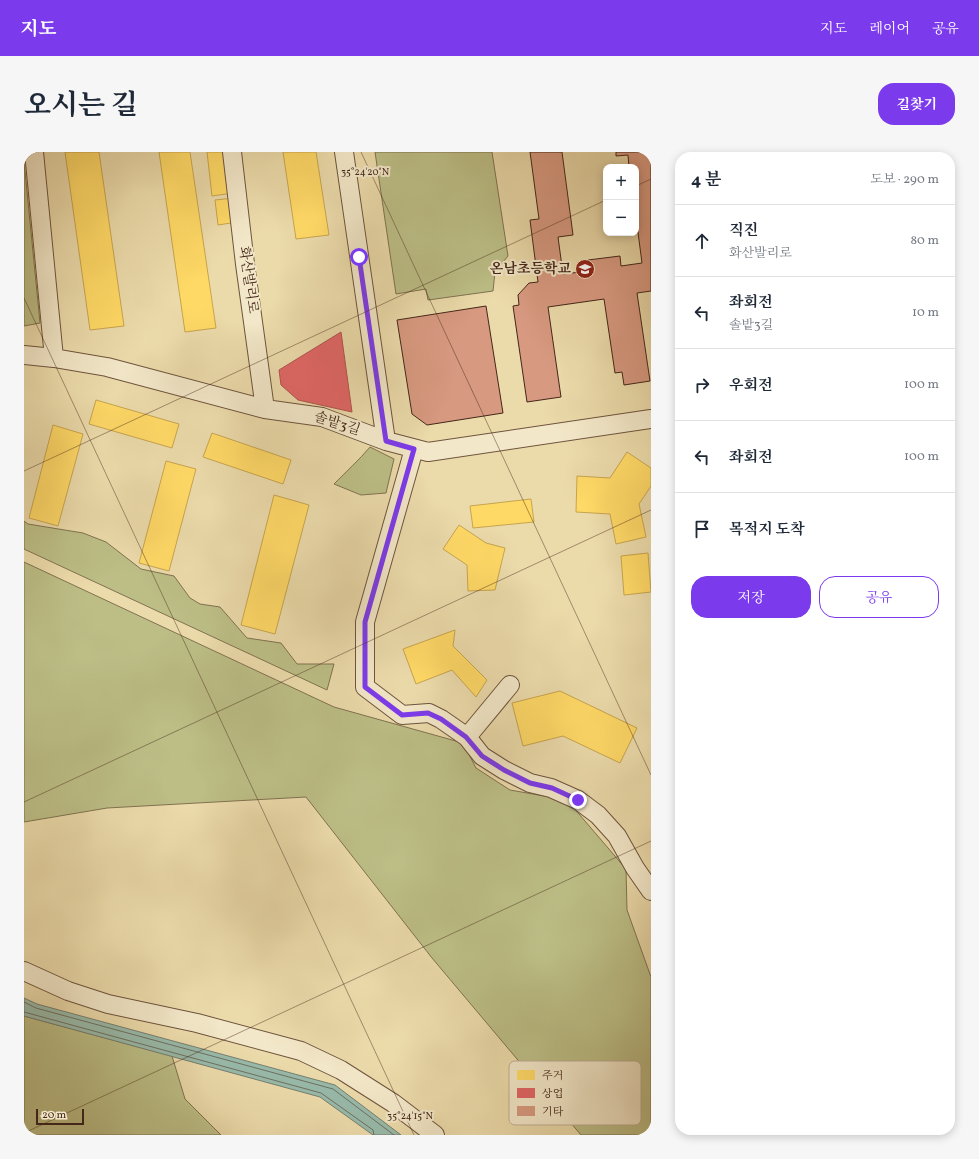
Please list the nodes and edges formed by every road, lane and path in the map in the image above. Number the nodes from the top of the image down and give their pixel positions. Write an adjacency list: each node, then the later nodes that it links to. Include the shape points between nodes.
1 (34, 152): 5 (street)
2 (232, 152): 6 (street, 화산발리로)
3 (344, 152): 8 (street)
4 (24, 355): 5 (street, 솔밭3길)
5 (54, 358): 6 (street, 솔밭3길, via 107,367)
6 (265, 409): 8 (street, 솔밭3길, via 322,417)
7 (651, 419): 9 (street, 솔밭3길, via 428,452)
8 (386, 441): 9 (street, 솔밭3길)
9 (414, 449): 11 (street, via 365,622 365,687 402,715 428,713)
10 (510, 685): 11 (street)
11 (466, 737): 12 (street, via 482,756 504,770 530,783 552,788 578,800 598,815 617,836)
12 (651, 891)
13 (24, 971): 14 (street, via 68,991 108,1004 197,1023 301,1051 341,1070 393,1103)
14 (435, 1135)

